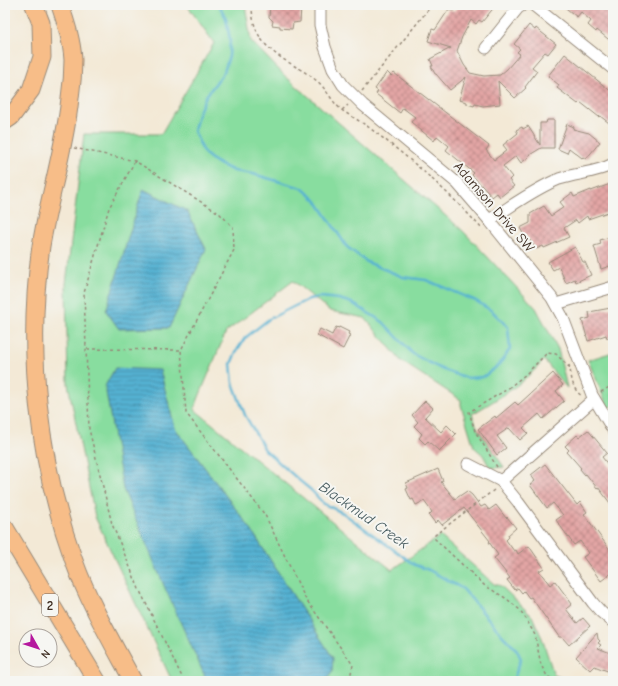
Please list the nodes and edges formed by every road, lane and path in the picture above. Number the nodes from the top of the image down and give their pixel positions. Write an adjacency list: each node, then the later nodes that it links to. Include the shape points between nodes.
1 (34, 5): 13 (highway, via 41,23 42,57 31,90 11,117)
2 (60, 5): 14 (highway, via 73,59 68,116)
3 (252, 5): 12 (path, via 257,32 269,48 280,58 319,82)
4 (320, 5): 17 (street, Adamson Drive SW, via 320,24 325,47 343,84 363,105 457,183)
5 (432, 5): 10 (path)
6 (523, 5): 8 (street)
7 (532, 5): 9 (street)
8 (486, 48)
9 (613, 69)
10 (360, 94)
11 (350, 103): 12 (path)
12 (342, 110): 18 (path, via 381,137 454,198)
13 (5, 121)
14 (62, 146): 15 (path); 33 (highway, via 41,246 34,320 36,383 42,437 57,505 74,562 101,622)
15 (135, 161): 21 (path, via 109,208 84,293); 22 (path, via 219,214 233,227 234,250)
16 (613, 164): 17 (street, via 552,182)
17 (489, 220): 20 (street, Adamson Drive SW)
18 (487, 234)
19 (613, 287): 20 (street)
20 (556, 304): 26 (street, Adamson Drive SW)
21 (86, 349): 22 (path); 34 (path, via 89,429 112,524)
22 (180, 350): 35 (path, via 186,413 265,515 305,598 353,665)
23 (568, 361): 24 (path)
24 (570, 369): 26 (path, via 575,389 580,395); 29 (path, via 562,358 547,353 506,390 469,412 475,431 496,466)
25 (613, 385): 26 (path)
26 (593, 396): 27 (street, Adamson Drive SW); 29 (street)
27 (613, 430)
28 (468, 464): 29 (street)
29 (498, 480): 31 (street, via 518,502 593,603); 36 (path, via 434,538 484,585 502,595 520,610 535,635 541,665 547,676)
30 (5, 528): 32 (highway, 2)
31 (613, 622)
32 (96, 681)
33 (132, 681)
34 (184, 681)
35 (349, 681)
36 (555, 681)

